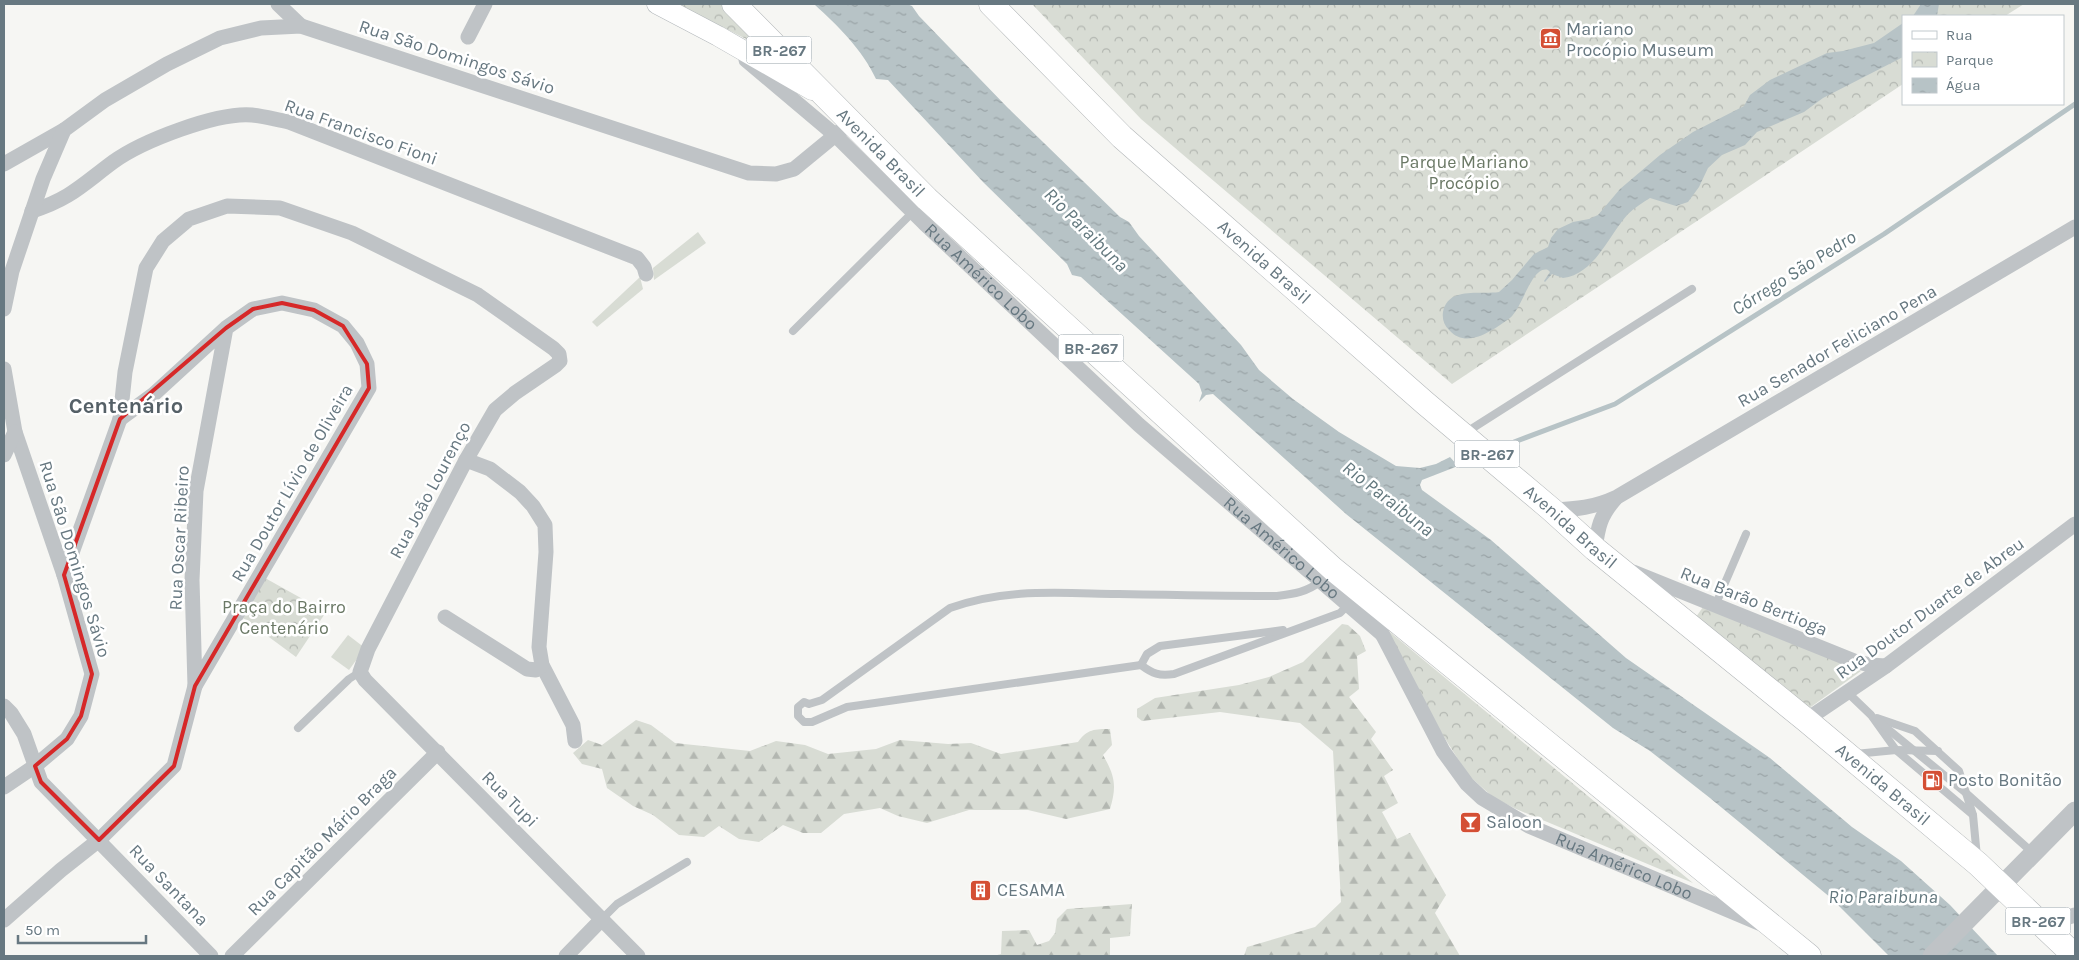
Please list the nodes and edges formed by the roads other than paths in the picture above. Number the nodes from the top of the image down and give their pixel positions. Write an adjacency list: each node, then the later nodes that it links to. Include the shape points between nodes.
1 (278, 4): 6 (street)
2 (485, 4): 8 (street)
3 (657, 4): 7 (main road)
4 (734, 4): 9 (highway, Avenida Brasil / BR-267)
5 (991, 4): 24 (highway, Avenida Brasil / BR-267, via 1122,137)
6 (301, 26): 10 (street, Rua São Domingos Sávio, via 749,173 776,174 794,169); 11 (street, Rua São Domingos Sávio, via 261,28 220,38 105,100)
7 (718, 36): 9 (main road); 10 (street)
8 (468, 37)
9 (824, 97): 10 (highway, Avenida Brasil / BR-267)
10 (842, 129): 13 (highway, Avenida Brasil / BR-267)
11 (64, 130): 12 (street, Rua São Domingos Sávio); 14 (street)
12 (4, 164)
13 (920, 205): 20 (lane); 33 (highway, Avenida Brasil / BR-267)
14 (32, 211): 16 (street, Rua Francisco Fioni, via 56,204 115,161 147,144 209,119 251,115 289,122 637,258); 18 (street, via 12,271)
15 (2075, 227): 27 (street, Rua Senador Feliciano Pena)
16 (646, 274)
17 (1692, 289): 24 (lane)
18 (4, 309)
19 (226, 328): 22 (street, via 154,394); 42 (street, Rua Oscar Ribeiro, via 196,491 192,580); 42 (street, Rua Doutor Lívio de Oliveira, via 253,310 282,303 314,310 343,326 357,343 367,364 369,388)
20 (792, 331)
21 (4, 369): 23 (street, Rua São Domingos Sávio)
22 (120, 420): 26 (street, Rua João Lourenço, via 125,372 146,268 164,241 189,219 227,206 280,208 352,233 478,295 559,354 560,361 556,365 495,410); 32 (street)
23 (15, 432): 25 (street); 32 (street, Rua São Domingos Sávio)
24 (1463, 434): 28 (highway, Avenida Brasil / BR-267)
25 (4, 455)
26 (466, 460): 38 (street, via 490,469 520,492 545,525 546,552 538,647); 41 (street, Rua João Lourenço)
27 (1617, 497): 28 (street, Rua Senador Feliciano Pena, via 1582,509); 31 (street, Rua Senador Feliciano Pena, via 1604,511 1599,523)
28 (1552, 510): 31 (highway, Avenida Brasil / BR-267)
29 (2075, 524): 40 (street, Rua Doutor Duarte de Abreu)
30 (1746, 534): 35 (lane)
31 (1602, 555): 35 (street, Rua Barão Bertioga); 46 (highway, Avenida Brasil / BR-267)
32 (64, 575): 54 (street, Rua São Domingos Sávio, via 92,674 81,716 67,739)
33 (1327, 575): 34 (highway, Avenida Brasil / BR-267); 39 (lane, via 1299,594 1277,596 1044,592 974,599 934,618 822,700 809,704 804,702 798,707 798,716 804,722 812,722 847,706)
34 (1356, 596): 37 (lane, via 1340,613); 68 (highway, Avenida Brasil / BR-267); 68 (street, Rua Américo Lobo, via 1382,634 1443,750 1467,784 1482,798 1529,826)
35 (1715, 606): 40 (street, Rua Barão Bertioga, via 1854,661)
36 (445, 617): 38 (street, via 528,669 536,670)
37 (1295, 629): 39 (lane, via 1167,645 1152,650); 39 (lane, via 1174,674 1159,676)
38 (542, 665): 48 (street, via 573,725)
39 (1141, 665)
40 (1886, 666): 43 (street, Rua Doutor Duarte de Abreu)
41 (360, 670): 47 (lane); 52 (street, Rua Tupi, via 365,680)
42 (195, 686): 59 (street, via 174,766)
43 (1847, 692): 45 (lane); 46 (street, Rua Doutor Duarte de Abreu)
44 (4, 706): 54 (street, Rua Santana, via 24,734)
45 (1871, 715): 49 (lane); 50 (lane); 51 (lane, via 1915,731)
46 (1806, 720): 53 (highway, Avenida Brasil / BR-267)
47 (298, 728)
48 (575, 741)
49 (1896, 750): 50 (lane); 53 (lane); 58 (lane)
50 (1915, 751): 51 (lane); 56 (lane)
51 (1938, 751): 56 (lane, via 1959,771)
52 (438, 752): 65 (street, Rua Tupi); 70 (street, Rua Capitão Mário Braga)
53 (1847, 755): 62 (highway, Avenida Brasil / BR-267)
54 (35, 766): 55 (street, Rua São Domingos Sávio); 59 (street, Rua Santana, via 41,782)
55 (4, 787)
56 (1966, 793): 58 (lane); 60 (lane)
57 (2075, 811): 60 (street)
58 (1973, 815): 62 (lane)
59 (100, 840): 66 (street); 69 (street, Rua Santana)
60 (2033, 853): 63 (street)
61 (687, 862): 65 (lane, via 617,904)
62 (1978, 864): 63 (highway, Avenida Brasil / BR-267)
63 (2000, 886): 67 (highway, Avenida Brasil / BR-267); 74 (street)
64 (2075, 915): 67 (street)
65 (602, 919): 71 (street); 72 (street, Rua Tupi)
66 (4, 920)
67 (2046, 928): 75 (highway, Avenida Brasil / BR-267)
68 (1782, 933): 73 (highway, Avenida Brasil / BR-267)
69 (211, 956)
70 (232, 956)
71 (566, 956)
72 (638, 956)
73 (1809, 956)
74 (1932, 956)
75 (2075, 956)

